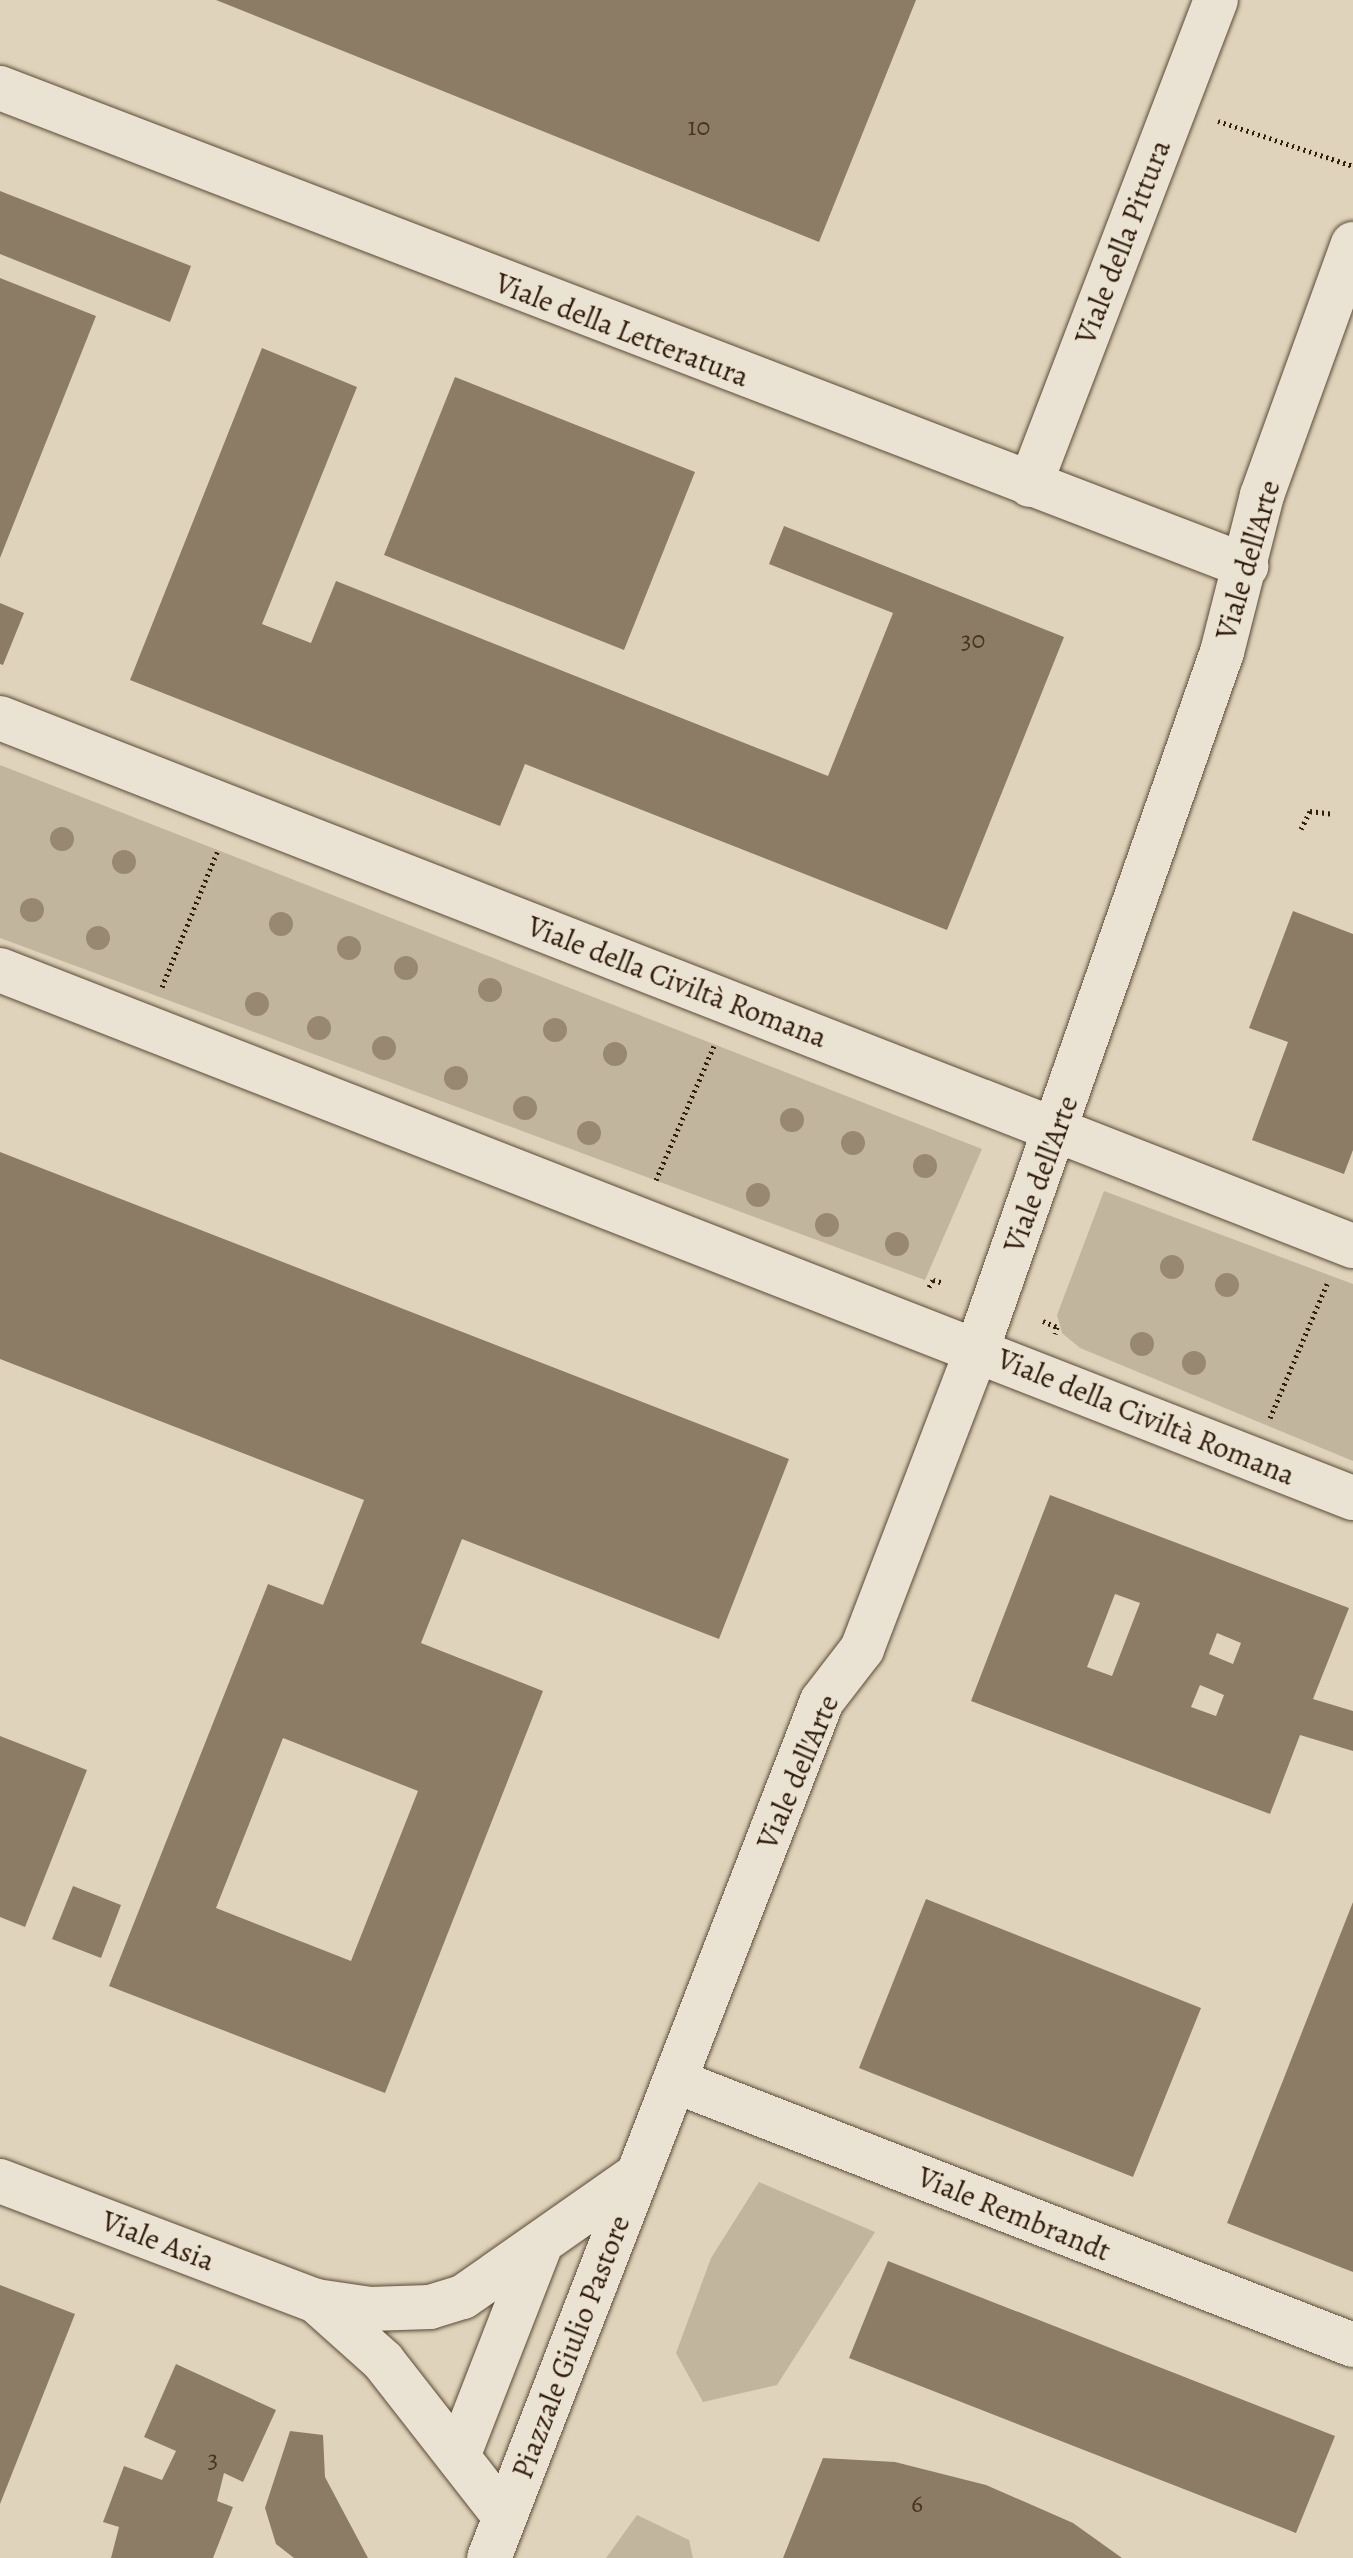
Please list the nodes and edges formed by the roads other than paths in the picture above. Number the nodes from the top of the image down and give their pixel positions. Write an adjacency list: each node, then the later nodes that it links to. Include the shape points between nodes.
1 (1216, 0): 4 (street, Viale della Pittura)
2 (0, 88): 4 (street, Viale della Letteratura)
3 (1353, 244): 5 (street, Viale dell'Arte, via 1262,495)
4 (1030, 485): 5 (street, Viale della Letteratura)
5 (1246, 566): 8 (street, Viale dell'Arte)
6 (0, 718): 8 (street, Viale della Civiltà Romana)
7 (0, 970): 10 (street, Viale della Civiltà Romana)
8 (1056, 1133): 9 (street, Viale della Civiltà Romana); 10 (street, Viale dell'Arte)
9 (1349, 1245)
10 (977, 1350): 11 (street, Viale della Civiltà Romana); 12 (street, Viale dell'Arte, via 862,1649 822,1701)
11 (1353, 1498)
12 (675, 2081): 13 (street, Piazzale Giulio Pastore); 17 (street, Viale Rembrandt)
13 (636, 2176): 15 (street, Piazzale Giulio Pastore); 19 (street, Piazzale Giulio Pastore)
14 (0, 2181): 16 (street, Viale Asia)
15 (539, 2249): 16 (street, Piazzale Giulio Pastore, via 441,2305 370,2309); 18 (street)
16 (316, 2301): 18 (street, Piazzale Giulio Pastore, via 383,2361)
17 (1353, 2345)
18 (459, 2454): 19 (street, Piazzale Giulio Pastore)
19 (505, 2517): 20 (street, Piazzale Giulio Pastore)
20 (489, 2558)

